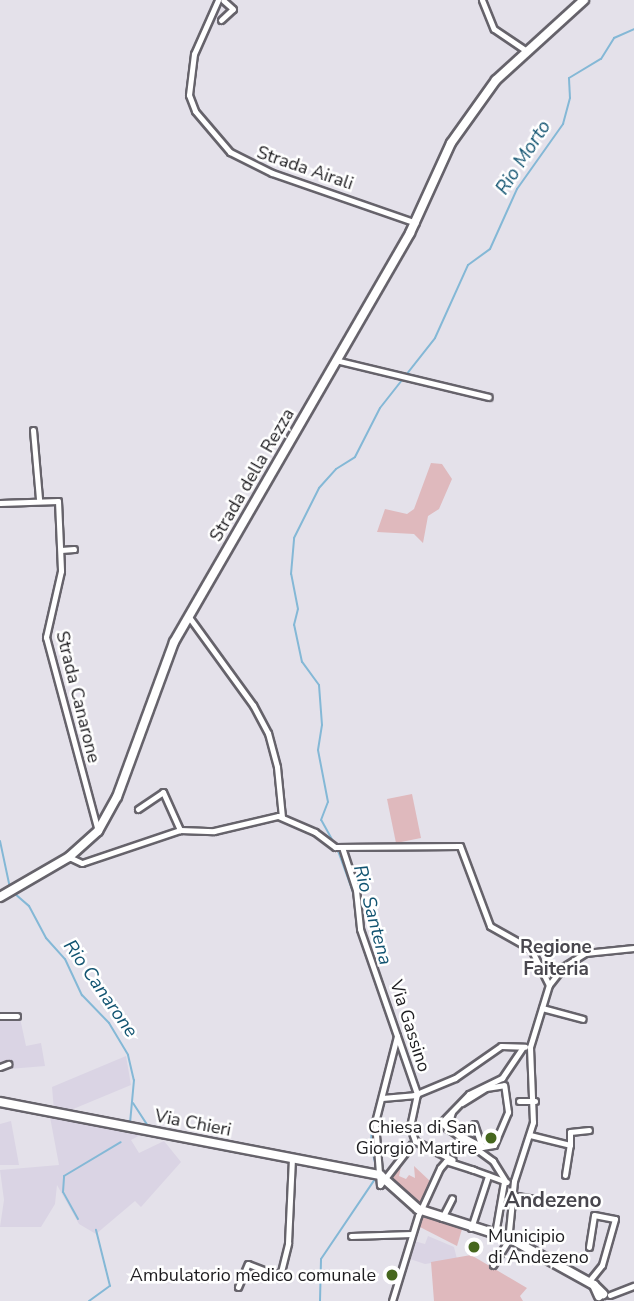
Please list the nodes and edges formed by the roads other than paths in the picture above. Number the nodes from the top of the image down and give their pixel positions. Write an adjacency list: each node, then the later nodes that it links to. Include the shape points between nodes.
1 (218, 0): 7 (street, Strada Airali, via 194,54 189,95 195,111 230,152 272,173)
2 (223, 0): 5 (street, via 233,9)
3 (482, 0): 6 (street, via 494,29)
4 (584, 0): 6 (main road, Strada della Rezza)
5 (221, 20)
6 (527, 51): 7 (main road, Strada della Rezza, via 496,80 465,120)
7 (416, 223): 8 (main road, Strada della Rezza)
8 (335, 360): 9 (street); 15 (main road, Strada della Rezza)
9 (489, 397)
10 (33, 430): 11 (street)
11 (41, 497): 12 (street); 14 (street, Strada Canarone, via 58,501)
12 (0, 503)
13 (74, 549): 14 (street)
14 (61, 550): 18 (street, Strada Canarone, via 46,637)
15 (189, 617): 17 (street, via 268,733); 18 (main road, Strada della Rezza, via 168,657 117,797)
16 (138, 809): 19 (street, via 163,793)
17 (282, 817): 19 (street, via 214,831); 20 (street)
18 (98, 831): 21 (main road, Strada della Rezza)
19 (180, 831): 21 (street, via 82,863)
20 (338, 847): 24 (street, via 433,843 462,847 490,926 531,949); 29 (street, Via Gassino, via 356,890 360,929)
21 (69, 858): 22 (main road, Strada della Rezza)
22 (0, 897)
23 (634, 948): 24 (street, via 579,955)
24 (549, 985): 25 (street)
25 (542, 1008): 28 (street); 32 (street)
26 (0, 1016): 27 (street)
27 (17, 1016)
28 (583, 1019)
29 (397, 1033): 30 (street, Via Gassino); 31 (street)
30 (402, 1046): 31 (street); 36 (street, Via Gassino)
31 (393, 1047): 37 (street)
32 (526, 1047): 35 (street); 36 (street, via 496,1048 462,1074); 39 (street)
33 (8, 1064): 34 (street)
34 (0, 1068)
35 (503, 1082): 47 (street, via 469,1094 443,1119 442,1127); 48 (street, via 508,1112 494,1145); 48 (street, via 482,1090 446,1119 449,1129)
36 (417, 1094): 37 (street); 52 (street, via 410,1127 416,1142)
37 (382, 1098): 55 (street, via 374,1141)
38 (519, 1101): 39 (street)
39 (535, 1101): 44 (street)
40 (0, 1102): 51 (main road, Via Chieri)
41 (474, 1124): 48 (street)
42 (589, 1130): 46 (street, via 570,1132)
43 (502, 1133): 47 (street, via 496,1147)
44 (530, 1135): 46 (street); 56 (street)
45 (411, 1145): 55 (street)
46 (570, 1145): 53 (street)
47 (470, 1146): 49 (street)
48 (482, 1147)
49 (487, 1156): 50 (street); 57 (street)
50 (495, 1158)
51 (292, 1159): 55 (main road, Via Chieri); 72 (street, via 288,1237 281,1272 276,1275 248,1264)
52 (474, 1170): 54 (street); 61 (street, via 446,1161)
53 (565, 1175)
54 (488, 1176): 57 (street); 63 (street)
55 (382, 1178): 61 (main road)
56 (514, 1181): 57 (street); 58 (street)
57 (505, 1182): 65 (street)
58 (512, 1195): 60 (street); 67 (street)
59 (452, 1198): 62 (street)
60 (557, 1203)
61 (420, 1210): 62 (main road); 64 (street)
62 (442, 1218): 63 (main road)
63 (471, 1228): 65 (main road)
64 (412, 1234): 66 (street); 74 (street)
65 (495, 1234): 67 (main road)
66 (351, 1236)
67 (509, 1238): 69 (street); 70 (main road)
68 (589, 1247): 70 (street, via 594,1215 615,1219)
69 (494, 1265)
70 (592, 1283): 73 (main road)
71 (634, 1286): 73 (street)
72 (239, 1287)
73 (604, 1297)
74 (392, 1301)

